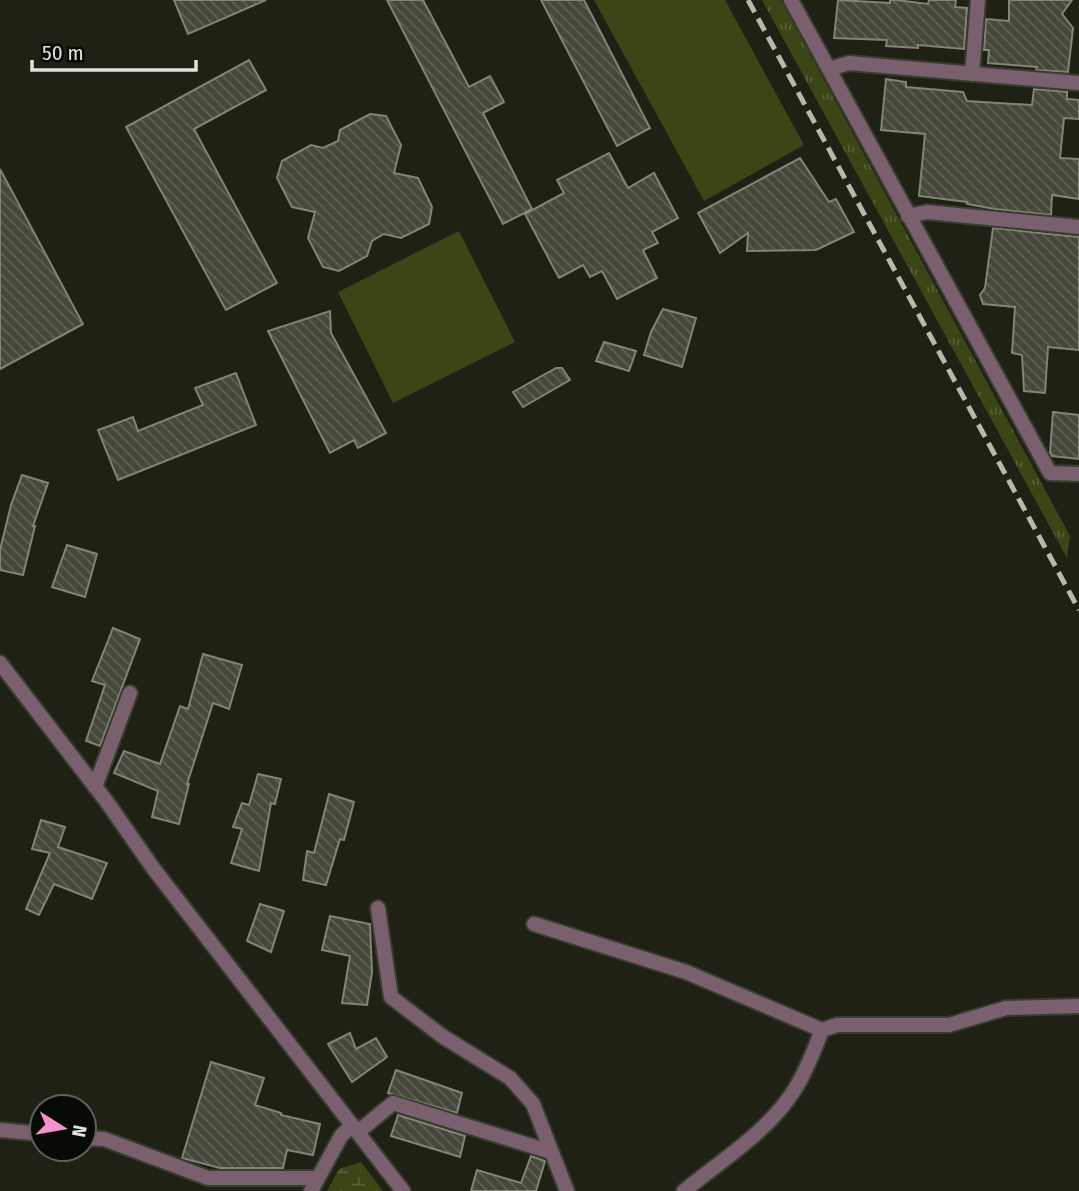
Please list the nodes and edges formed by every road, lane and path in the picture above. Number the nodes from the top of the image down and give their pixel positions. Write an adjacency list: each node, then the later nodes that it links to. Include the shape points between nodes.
1 (792, 0): 3 (street)
2 (978, 0): 4 (street)
3 (829, 69): 4 (street, via 849,63); 6 (street)
4 (972, 74): 5 (street)
5 (1079, 83)
6 (908, 216): 7 (street, via 927,212); 8 (street, via 1049,473)
7 (1079, 227)
8 (1079, 474)
9 (0, 663): 11 (street)
10 (130, 693): 11 (street)
11 (95, 787): 16 (street)
12 (378, 908): 20 (street, via 391,998 510,1078 533,1104)
13 (534, 924): 15 (street, via 686,972)
14 (1079, 1006): 15 (street, via 1006,1008 949,1025 837,1025)
15 (822, 1030): 24 (street, via 808,1066 770,1121)
16 (355, 1128): 20 (street, via 393,1103); 21 (street, via 341,1136); 22 (street)
17 (0, 1130): 18 (street)
18 (28, 1133)
19 (98, 1139): 21 (street, via 208,1178)
20 (551, 1152): 23 (street)
21 (315, 1185)
22 (403, 1191)
23 (567, 1191)
24 (684, 1191)

